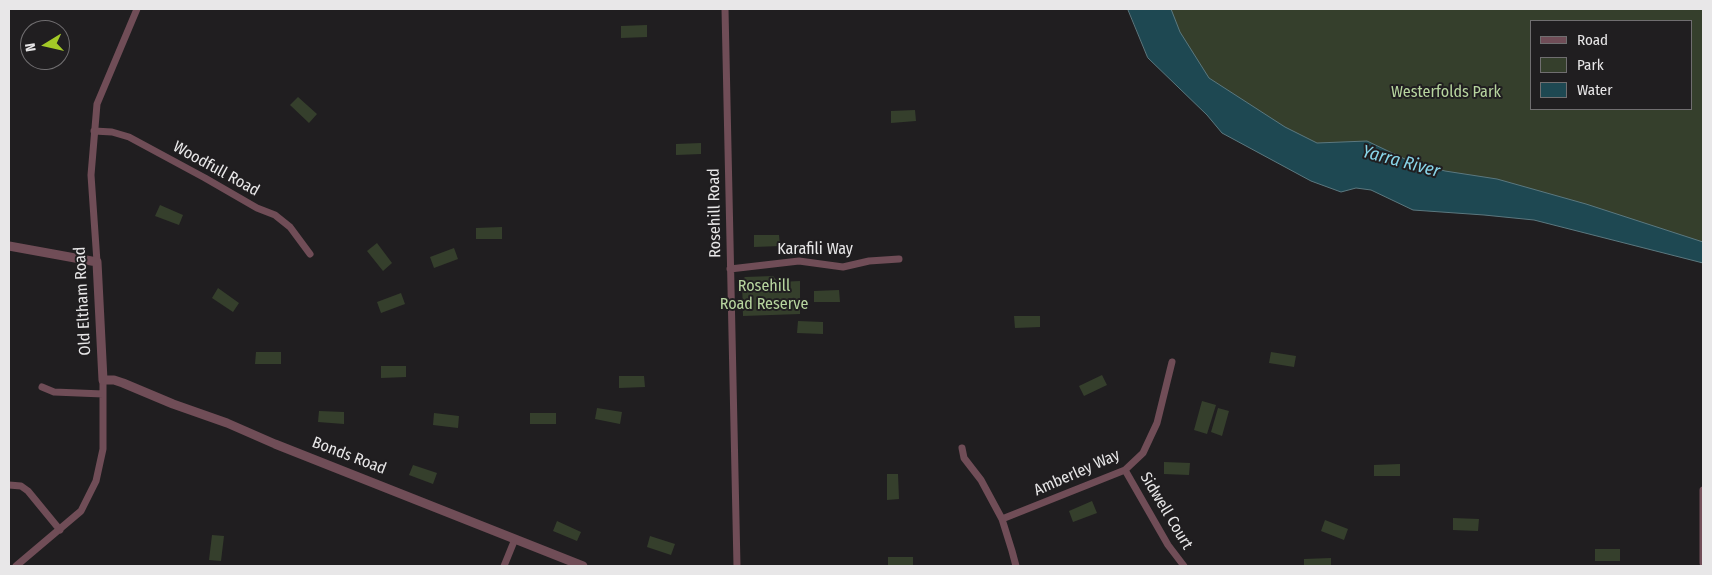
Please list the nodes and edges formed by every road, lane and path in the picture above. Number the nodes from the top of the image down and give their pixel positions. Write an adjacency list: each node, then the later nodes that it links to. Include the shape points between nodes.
1 (137, 9): 3 (street, Old Eltham Road, via 97,104)
2 (725, 9): 8 (street, Rosehill Road)
3 (94, 131): 5 (street, Woodfull Road, via 129,137 275,216 290,226); 7 (street, Old Eltham Road, via 91,175)
4 (9, 246): 7 (street)
5 (310, 254)
6 (899, 259): 8 (street, Karafili Way, via 843,267 799,261)
7 (97, 262): 10 (street, Old Eltham Road)
8 (730, 270): 24 (street, Rosehill Road)
9 (1172, 362): 14 (street, Amberley Way, via 1157,423 1143,453)
10 (102, 380): 12 (street, Old Eltham Road); 19 (street, Bonds Road, via 114,380 227,423)
11 (42, 387): 12 (street, via 54,392)
12 (103, 394): 18 (street, Old Eltham Road, via 104,449 96,481 81,511)
13 (962, 448): 17 (street, via 964,458 981,480)
14 (1126, 470): 17 (street, Amberley Way); 26 (street, Sidwell Court)
15 (9, 485): 18 (street, via 24,488)
16 (1703, 490): 20 (street)
17 (1002, 519): 25 (street)
18 (60, 530): 21 (street, Old Eltham Road)
19 (515, 539): 22 (street); 23 (street, Bonds Road)
20 (1703, 563)
21 (16, 566)
22 (504, 566)
23 (583, 566)
24 (737, 566)
25 (1016, 566)
26 (1184, 566)

